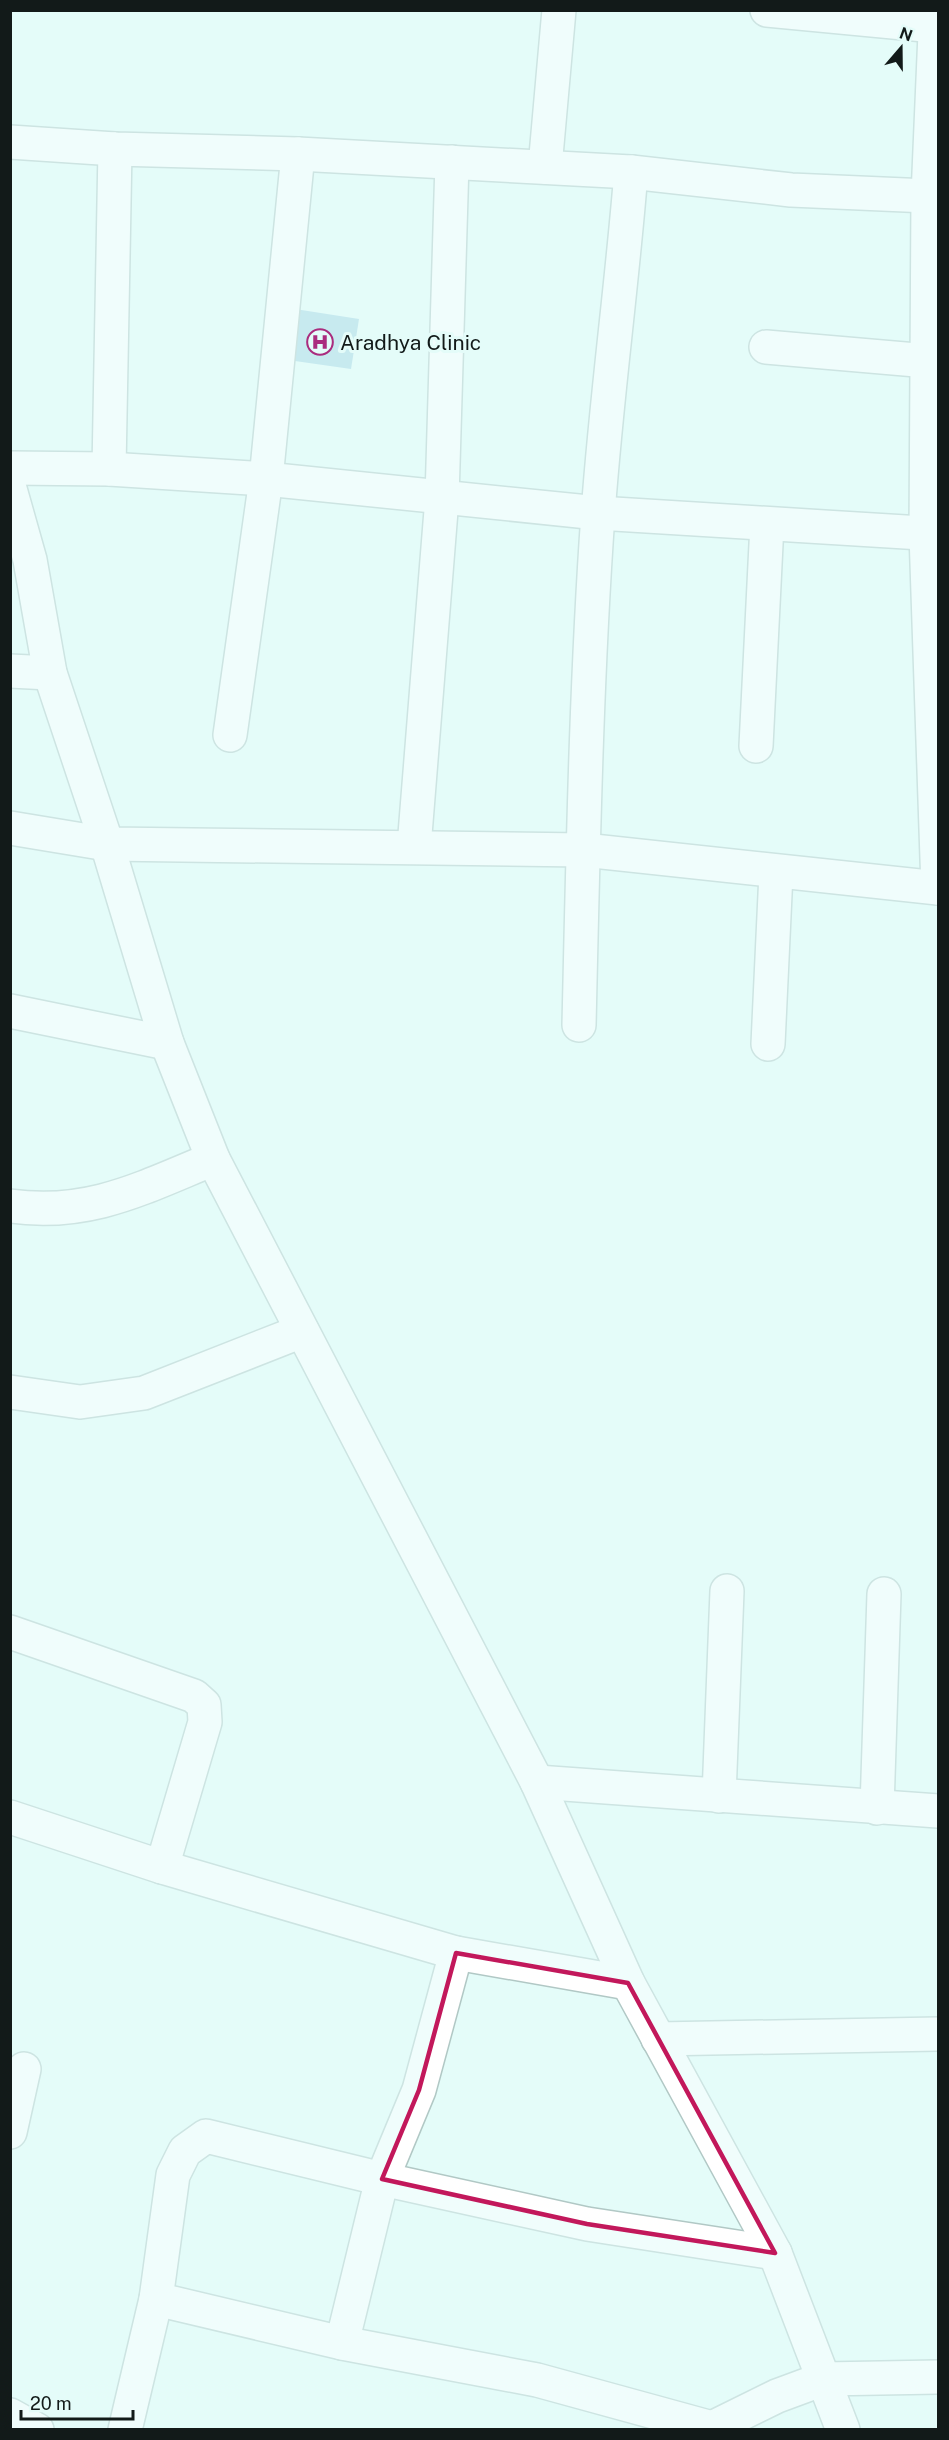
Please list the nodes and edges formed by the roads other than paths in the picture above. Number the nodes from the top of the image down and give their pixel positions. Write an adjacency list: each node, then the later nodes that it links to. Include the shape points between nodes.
1 (559, 10): 8 (street)
2 (767, 10): 3 (street)
3 (936, 18): 10 (street)
4 (10, 142): 5 (street)
5 (115, 149): 6 (street); 15 (street)
6 (298, 153): 7 (street); 16 (street)
7 (452, 162): 8 (street); 18 (street)
8 (545, 167): 9 (street)
9 (631, 172): 10 (street, via 791,190); 19 (street)
10 (928, 196): 11 (street)
11 (934, 301): 13 (street)
12 (766, 347): 13 (street)
13 (928, 361): 21 (street)
14 (10, 468): 15 (street)
15 (109, 469): 16 (street)
16 (266, 479): 18 (street); 24 (street)
17 (10, 489): 23 (street, via 30,560)
18 (442, 498): 19 (street); 28 (street)
19 (598, 513): 20 (street); 29 (street)
20 (767, 524): 21 (street); 25 (street)
21 (932, 534): 31 (street)
22 (10, 671): 23 (street)
23 (50, 673): 27 (street)
24 (230, 735)
25 (756, 746)
26 (10, 828): 27 (street)
27 (107, 844): 28 (street); 34 (street)
28 (414, 847): 29 (street)
29 (584, 850): 30 (street); 33 (street)
30 (776, 873): 31 (street); 35 (street)
31 (938, 888)
32 (10, 1011): 34 (street)
33 (579, 1026)
34 (167, 1044): 36 (street)
35 (768, 1044)
36 (213, 1159): 37 (street, via 112,1200 68,1209); 38 (street)
37 (10, 1206)
38 (302, 1331): 39 (street, via 144,1393 80,1402); 43 (street)
39 (10, 1392)
40 (727, 1591): 44 (street)
41 (884, 1594): 45 (street)
42 (10, 1632): 48 (street, via 194,1696 204,1705 205,1722)
43 (537, 1782): 44 (street); 50 (street)
44 (719, 1796): 45 (street)
45 (877, 1808): 46 (street)
46 (939, 1810)
47 (10, 1817): 48 (street)
48 (162, 1867): 49 (street)
49 (456, 1953): 50 (street); 55 (street, via 419,2090)
50 (628, 1983): 52 (street)
51 (939, 2034): 52 (street)
52 (658, 2039): 56 (street)
53 (24, 2069): 54 (street)
54 (10, 2132)
55 (382, 2179): 56 (street, via 587,2224); 57 (street, via 206,2136 185,2151 173,2175); 58 (street)
56 (775, 2253): 60 (street)
57 (156, 2299): 58 (street); 64 (street)
58 (342, 2343): 62 (street, via 537,2380)
59 (939, 2377): 60 (street)
60 (823, 2379): 62 (street, via 777,2396); 65 (street)
61 (10, 2415): 63 (street)
62 (710, 2429)
63 (38, 2430)
64 (125, 2430)
65 (843, 2430)

